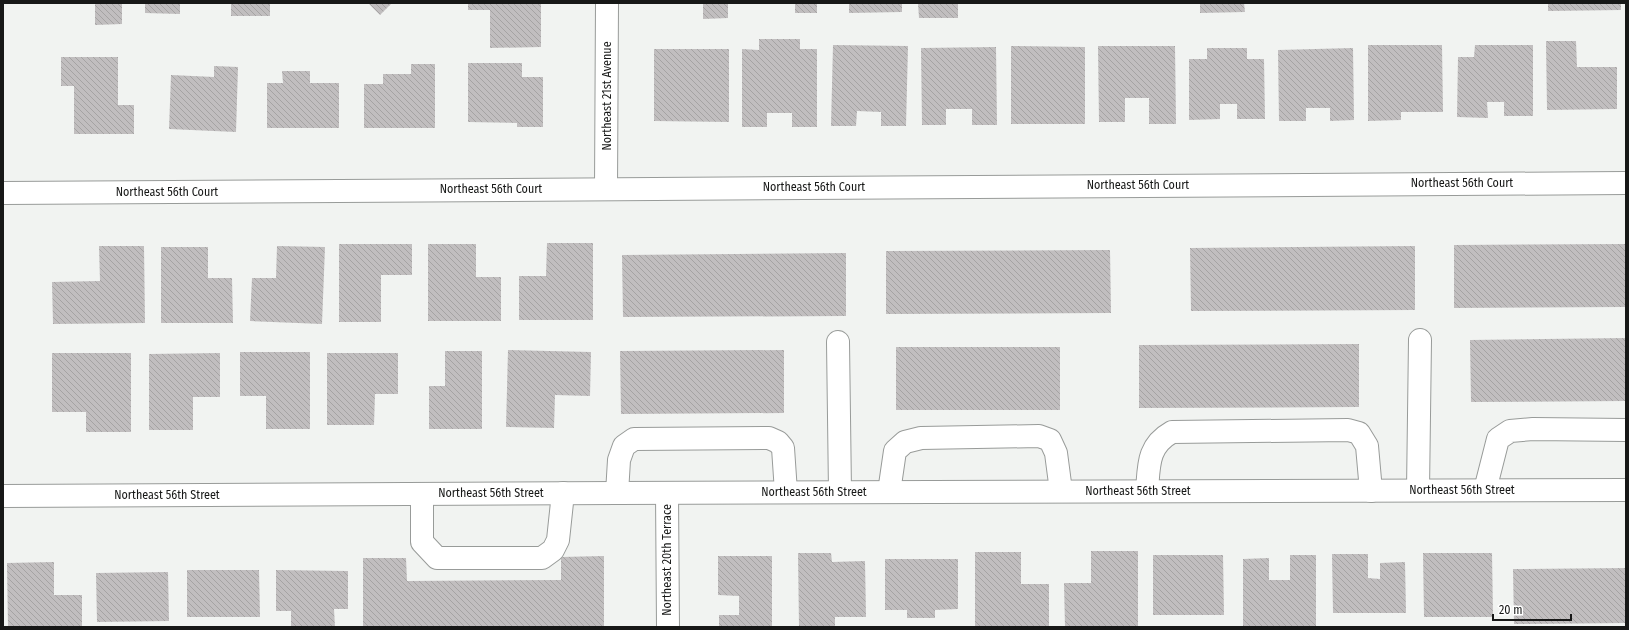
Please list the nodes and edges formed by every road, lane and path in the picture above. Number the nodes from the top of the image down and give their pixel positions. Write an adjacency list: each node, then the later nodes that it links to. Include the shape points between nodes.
1 (607, 3): 3 (street, Northeast 21st Avenue)
2 (1626, 182): 3 (street, Northeast 56th Court)
3 (606, 188): 4 (street, Northeast 56th Court)
4 (3, 193)
5 (1420, 340): 9 (street)
6 (838, 342): 17 (street)
7 (1626, 430): 10 (street, via 1510,431 1498,439)
8 (1372, 490): 9 (street, Northeast 56th Street); 13 (street, Northeast 56th Street); 13 (street, via 1367,446 1359,433 1348,430 1172,432 1154,448 1150,460)
9 (1418, 490): 10 (street, Northeast 56th Street)
10 (1485, 490): 11 (street, Northeast 56th Street)
11 (1626, 490)
12 (1061, 491): 13 (street, Northeast 56th Street); 18 (street, Northeast 56th Street); 18 (street, via 1056,453 1050,440 1039,436 921,438 905,442 895,451)
13 (1147, 491)
14 (617, 492): 15 (street, Northeast 56th Street); 16 (street, via 619,460 624,446 634,439 753,438 769,438 783,448); 19 (street, Northeast 56th Street)
15 (667, 492): 16 (street, Northeast 56th Street); 22 (street, Northeast 20th Terrace)
16 (786, 492): 17 (street, Northeast 56th Street)
17 (840, 492): 18 (street, Northeast 56th Street)
18 (889, 492)
19 (562, 493): 20 (street, Northeast 56th Street); 20 (street, via 558,540 553,550 542,558 437,558 422,542)
20 (422, 494): 21 (street, Northeast 56th Street)
21 (3, 496)
22 (668, 627)

